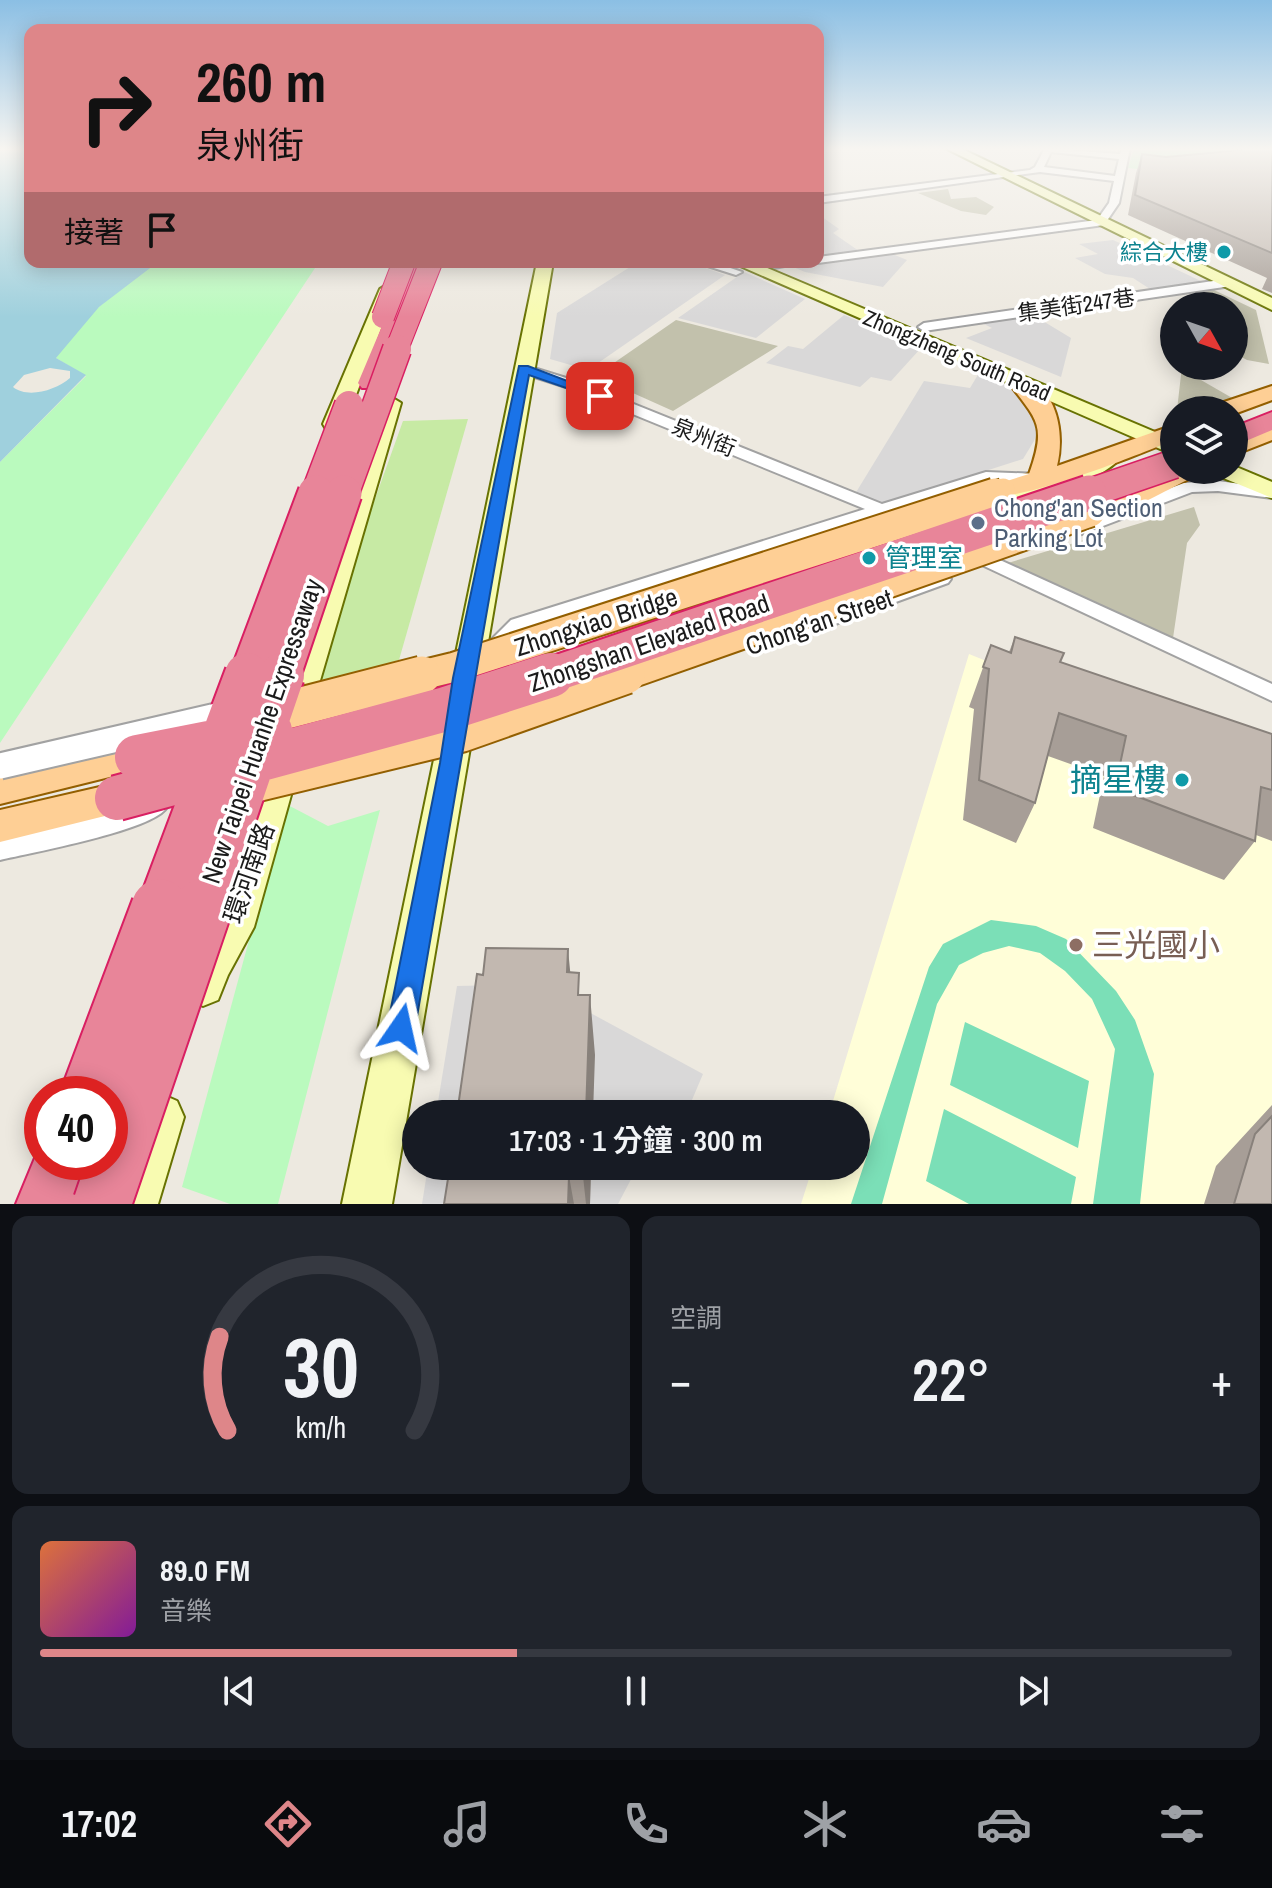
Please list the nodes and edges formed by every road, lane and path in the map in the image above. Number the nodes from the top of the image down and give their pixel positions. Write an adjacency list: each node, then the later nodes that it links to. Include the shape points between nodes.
1 (1062, 204): 3 (street)
2 (1113, 204): 3 (street)
3 (1100, 223): 4 (street); 13 (street)
4 (824, 259)
5 (400, 268): 51 (street, via 239,664)
6 (400, 268): 60 (highway, New Taipei Huanhe Expressaway, bridge)
7 (417, 268): 51 (highway)
8 (429, 268): 64 (highway, New Taipei Huanhe Expressaway, bridge, via 368,424)
9 (436, 268): 50 (street, 環河南路, via 306,673)
10 (544, 268): 16 (street)
11 (740, 268): 17 (street, Zhongzheng South Road)
12 (780, 268): 15 (street, Zhongzheng South Road)
13 (1227, 283): 14 (street); 15 (street, 集美街247巷)
14 (1272, 305)
15 (924, 327): 26 (street, Zhongzheng South Road)
16 (524, 369): 41 (street, 泉州街); 47 (street)
17 (1020, 383): 27 (street, Zhongzheng South Road); 37 (main road, via 1037,398 1051,427 1052,443)
18 (1272, 393): 19 (main road)
19 (1248, 401)
20 (1272, 403): 21 (highway)
21 (1248, 412)
22 (1272, 420): 23 (highway)
23 (1248, 431)
24 (1272, 431): 25 (main road)
25 (1248, 442)
26 (1160, 447)
27 (1160, 448)
28 (1160, 456): 29 (main road, Chong'an Street)
29 (1109, 458): 37 (main road, Chong'an Street); 45 (street, Chong'an Street, via 1079,476)
30 (1160, 459): 52 (highway, Zhongshan Elevated Road, bridge, via 1096,474 479,677 355,713)
31 (1160, 460): 55 (highway, Zhongshan Elevated Road, bridge, via 493,695)
32 (1160, 461): 45 (street, Chong'an Street, via 1076,497)
33 (1248, 461): 36 (street)
34 (1160, 464): 43 (street, Chong'an Street)
35 (1160, 469): 56 (main road, bridge, via 1128,498 462,733)
36 (1272, 471)
37 (1040, 479): 41 (street, Chong'an Street, via 986,477); 42 (main road, Zhongxiao Bridge, bridge)
38 (1248, 481): 40 (street)
39 (1215, 484): 40 (street, Chong'an Street)
40 (1272, 492)
41 (882, 510): 44 (street, Chong'an Street)
42 (808, 554): 52 (main road, Zhongxiao Bridge, bridge, via 455,667 239,722); 53 (street, bridge, via 760,559 390,674)
43 (989, 561): 46 (street, Chong'an Street); 48 (street)
44 (620, 594): 45 (street); 47 (street, Chong'an Street, via 518,625)
45 (647, 632): 46 (street); 47 (street, Chong'an Street); 49 (street, Chong'an Street)
46 (676, 671): 49 (street, Chong'an Street, via 502,730)
47 (463, 678): 49 (street); 50 (street, Chong'an Street, via 346,709)
48 (1272, 693)
49 (458, 713): 50 (street, Chong'an Street, via 353,741); 66 (street)
50 (290, 738): 51 (street, Chong'an Street); 59 (street, 環河南路, via 234,927)
51 (223, 751): 59 (highway, via 224,832 197,932); 61 (street)
52 (137, 757): 54 (main road, Zhongxiao Bridge)
53 (0, 766)
54 (0, 789)
55 (117, 798): 56 (main road); 57 (main road)
56 (162, 804): 58 (street, via 126,819)
57 (0, 826)
58 (0, 849)
59 (210, 966): 65 (street, 環河南路)
60 (94, 1076)
61 (94, 1076)
62 (56, 1180): 63 (highway)
63 (47, 1204)
64 (102, 1204)
65 (133, 1204)
66 (367, 1204)

